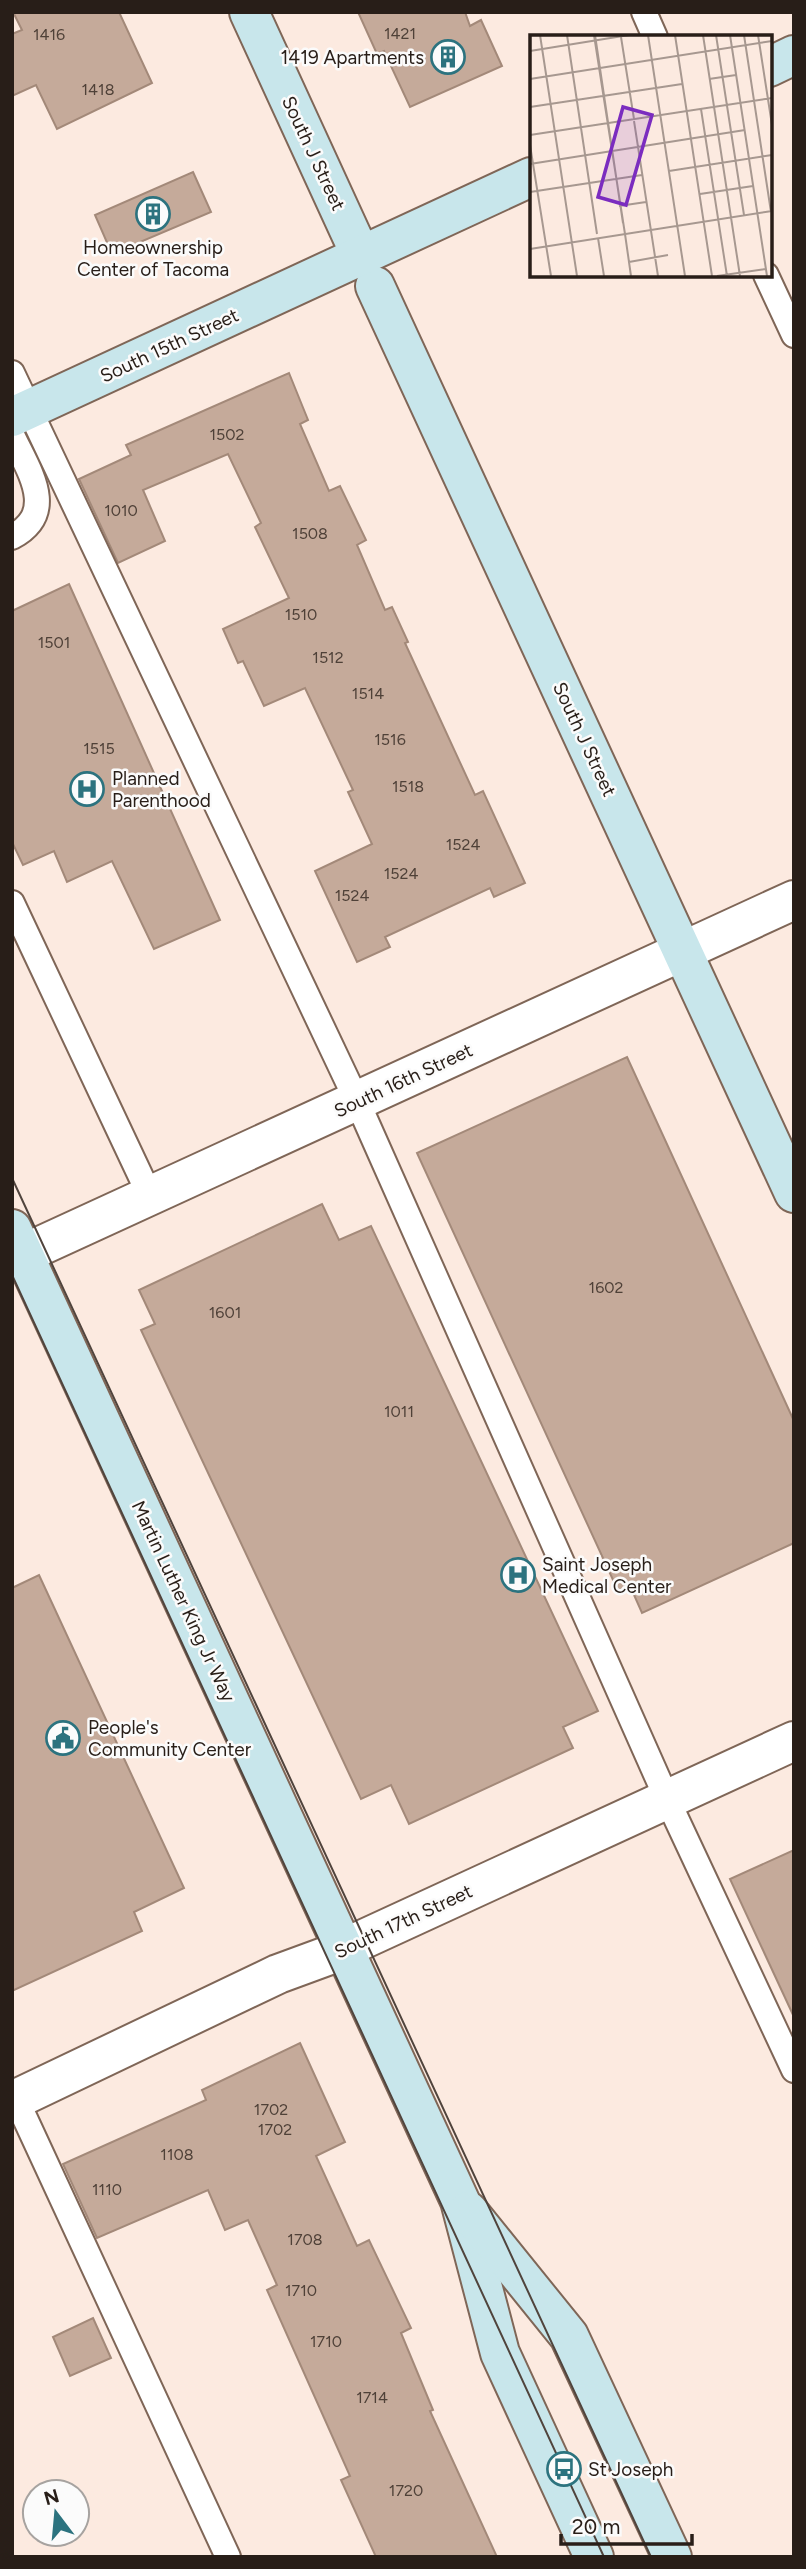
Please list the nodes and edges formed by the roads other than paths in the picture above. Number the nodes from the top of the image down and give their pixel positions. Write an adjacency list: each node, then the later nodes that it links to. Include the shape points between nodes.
1 (249, 12): 7 (street, South J Street)
2 (644, 12): 3 (lane)
3 (654, 35)
4 (794, 55): 5 (street)
5 (771, 66)
6 (530, 177): 7 (street, via 397,239)
7 (368, 271): 12 (street, South 15th Street, via 325,274); 16 (street, South J Street)
8 (767, 276): 9 (lane)
9 (786, 298): 10 (lane)
10 (794, 335)
11 (12, 373): 12 (lane)
12 (18, 420): 13 (lane, via 39,496 38,510 22,532); 17 (lane)
13 (12, 537)
14 (794, 900): 16 (street, South 16th Street)
15 (12, 903): 20 (lane)
16 (682, 951): 17 (street, South 16th Street); 18 (street, South J Street)
17 (357, 1101): 20 (street, South 16th Street); 23 (lane)
18 (785, 1153): 19 (street, South J Street)
19 (794, 1193)
20 (150, 1196): 21 (street, South 16th Street)
21 (16, 1247): 24 (street, Martin Luther King Jr Way)
22 (794, 1741): 23 (street, South 17th Street)
23 (667, 1799): 24 (street, South 17th Street); 25 (lane)
24 (344, 1948): 26 (street, South 17th Street, via 278,1974); 27 (street, Martin Luther King Jr Way)
25 (794, 2070)
26 (14, 2100): 28 (lane)
27 (460, 2201): 29 (street, Martin Luther King Jr Way, via 500,2353); 30 (street, Martin Luther King Jr Way, via 569,2336)
28 (228, 2557)
29 (594, 2557)
30 (672, 2557)

